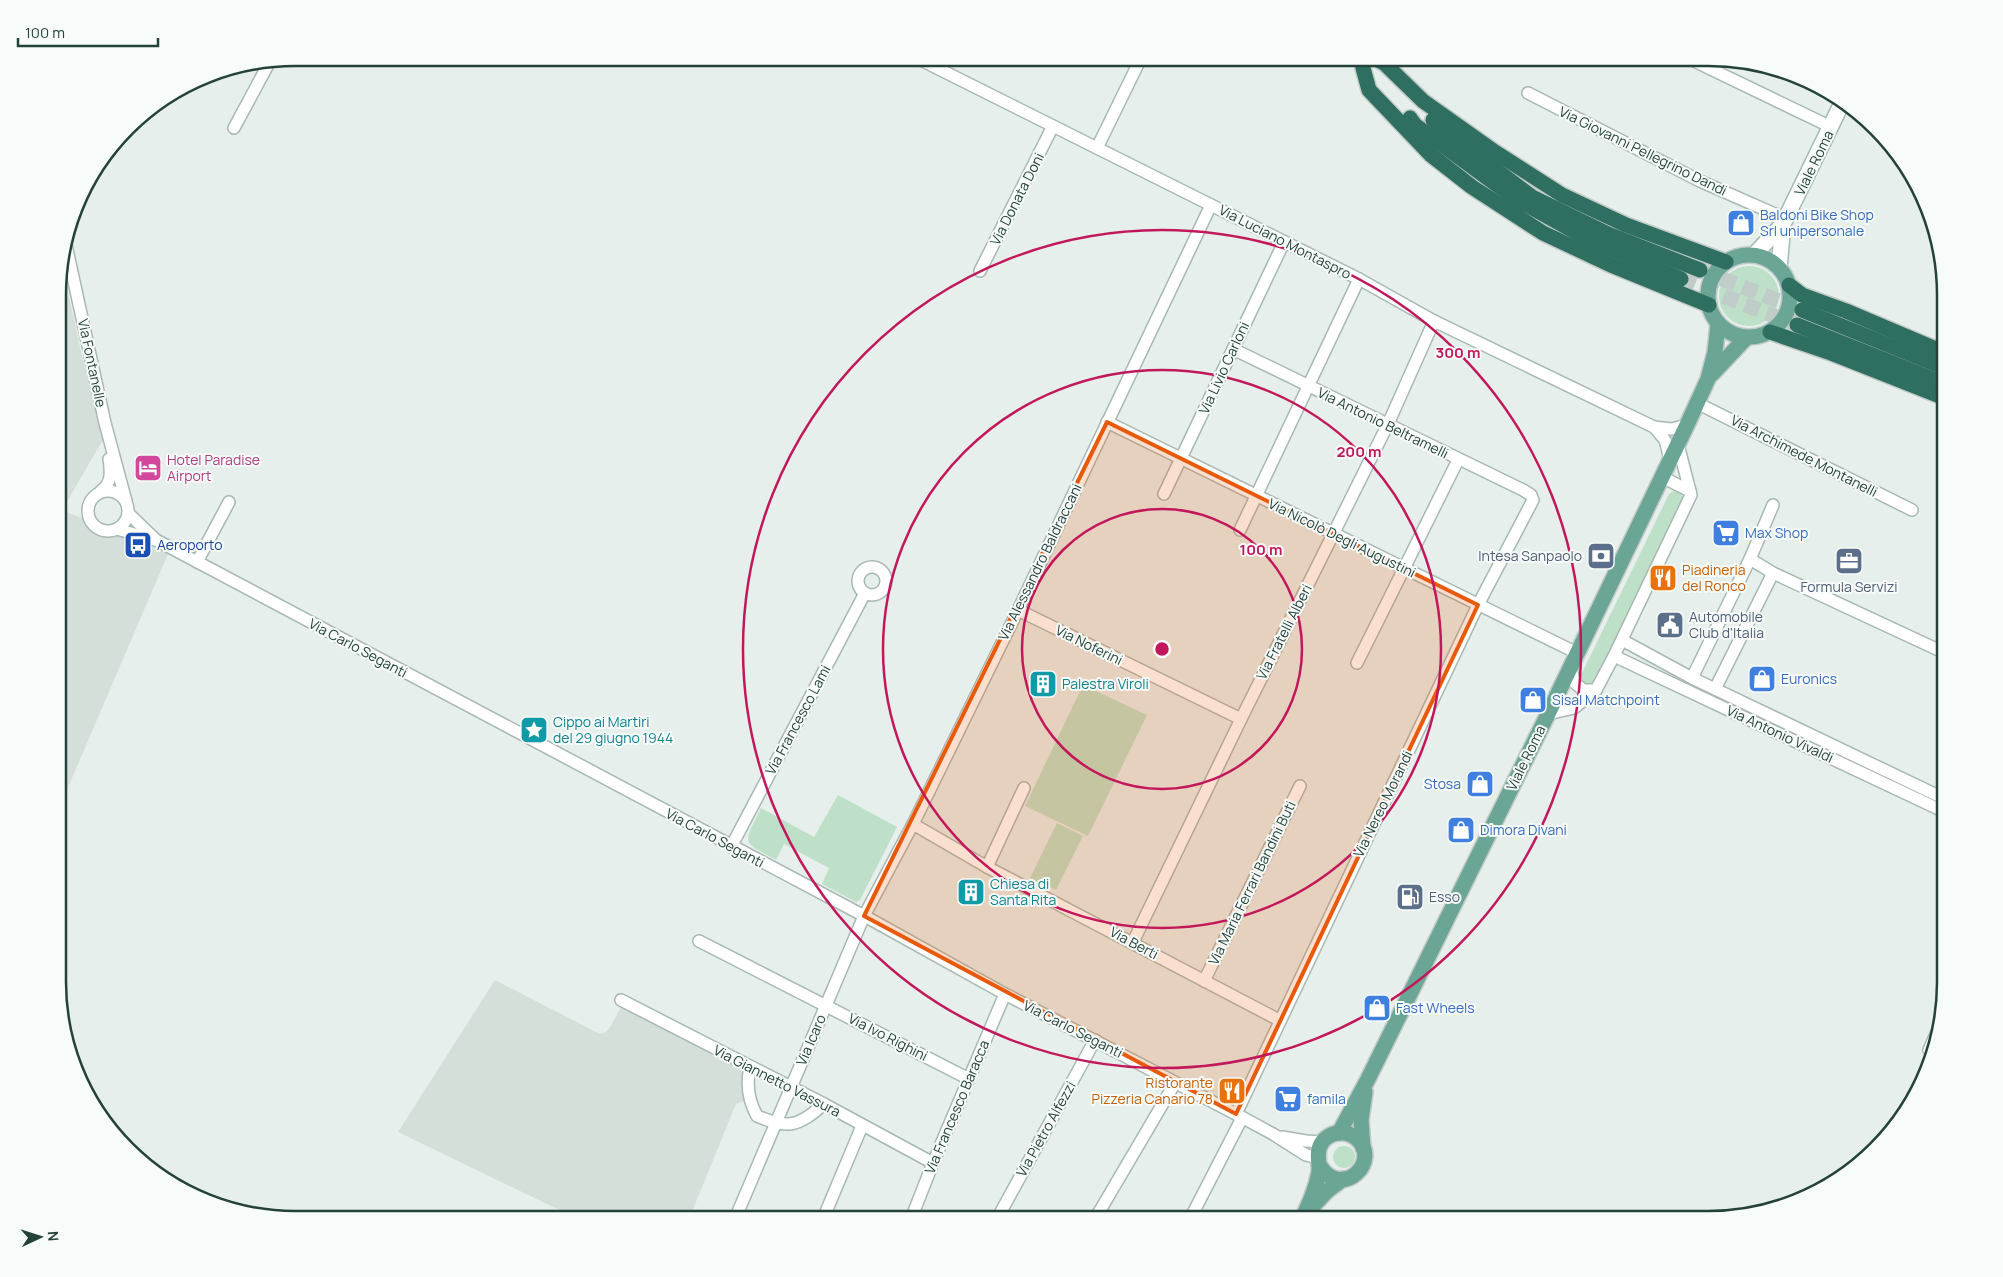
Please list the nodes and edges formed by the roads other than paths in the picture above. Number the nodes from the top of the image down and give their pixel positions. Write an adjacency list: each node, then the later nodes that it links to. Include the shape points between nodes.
1 (933, 66): 11 (street, Via Luciano Montaspro)
2 (1137, 66): 14 (street)
3 (1364, 66): 27 (highway, via 1370,90 1431,155 1472,187 1543,233)
4 (1367, 66): 25 (highway, via 1416,125 1516,199 1588,240)
5 (1369, 66): 22 (highway, via 1532,197 1608,234)
6 (1387, 66): 20 (highway, via 1423,101 1562,195 1626,225)
7 (1705, 66): 12 (street)
8 (266, 68): 13 (street)
9 (1528, 94): 16 (street, Via Giovanni Pellegrino Dandi)
10 (1840, 108): 12 (main road, Viale Roma)
11 (1053, 126): 14 (street, Via Luciano Montaspro); 23 (street, Via Donata Doni)
12 (1831, 127): 16 (main road, Viale Roma)
13 (234, 128)
14 (1097, 148): 15 (street, Via Luciano Montaspro)
15 (1211, 205): 17 (street, Via Luciano Montaspro); 42 (street, Via Alessandro Baldraccani)
16 (1785, 222): 18 (main road, Viale Roma); 21 (main road, Viale Roma)
17 (1284, 242): 24 (street, Via Luciano Montaspro); 34 (street, Via Livio Carloni)
18 (1754, 255): 20 (main road); 21 (main road)
19 (69, 259): 43 (street, Via Fontanelle)
20 (1726, 262): 27 (main road, via 1711,281)
21 (1779, 268): 26 (main road)
22 (1700, 270)
23 (980, 271)
24 (1359, 279): 29 (street, Via Luciano Montaspro); 39 (street)
25 (1681, 280)
26 (1789, 285): 32 (main road, via 1787,312); 35 (highway, via 1802,295)
27 (1709, 305): 30 (main road)
28 (1802, 310): 36 (highway)
29 (1434, 321): 44 (street, Via Fratelli Alberi); 46 (street, Via Luciano Montaspro)
30 (1718, 324): 33 (main road, via 1736,336); 37 (main road, Viale Roma)
31 (1797, 325): 38 (highway)
32 (1770, 332): 33 (main road); 40 (highway)
33 (1746, 338): 37 (main road, Viale Roma)
34 (1232, 349): 39 (street, Via Antonio Beltramelli); 48 (street, Via Livio Carloni)
35 (1937, 350)
36 (1937, 365)
37 (1708, 379): 41 (main road, Viale Roma)
38 (1937, 381)
39 (1307, 386): 44 (street, Via Antonio Beltramelli); 55 (street)
40 (1937, 395)
41 (1697, 403): 45 (main road, Viale Roma); 60 (street, Via Archimede Montanelli)
42 (1107, 422): 48 (street, Via Nicolò Degli Augustini); 72 (street, Via Alessandro Baldraccani)
43 (105, 423): 52 (street, Via Fontanelle, via 110,477); 57 (street, Via Fontanelle)
44 (1388, 424): 50 (street, Via Antonio Beltramelli); 64 (street, Via Fratelli Alberi)
45 (1687, 426): 46 (street, Via Luciano Montaspro); 47 (main road, Viale Roma)
46 (1654, 427): 49 (street, via 1665,440)
47 (1678, 444): 49 (main road, Viale Roma); 53 (street)
48 (1180, 459): 54 (street, Via Livio Carloni); 55 (street, Via Nicolò Degli Augustini)
49 (1670, 459): 51 (main road, Viale Roma)
50 (1458, 460): 56 (street, Via Antonio Beltramelli, via 1523,490); 68 (street)
51 (1662, 476): 53 (street); 75 (main road, Viale Roma)
52 (101, 491): 57 (street, via 116,492); 62 (street, via 89,503 89,519 99,529)
53 (1690, 491): 73 (street, via 1691,495)
54 (1164, 494)
55 (1256, 496): 63 (street); 64 (street, Via Nicolò Degli Augustini)
56 (1533, 498): 71 (street, Via Nereo Morandi)
57 (126, 501): 61 (street)
58 (229, 502): 67 (street)
59 (1773, 505): 66 (street)
60 (1912, 510)
61 (129, 514): 62 (street, via 126,522); 65 (street, Via Carlo Seganti)
62 (117, 529): 65 (street, Via Carlo Seganti)
63 (1240, 530)
64 (1334, 533): 68 (street, Via Nicolò Degli Augustini); 83 (street, Via Fratelli Alberi)
65 (158, 542): 67 (street, Via Carlo Seganti)
66 (1750, 559): 69 (street); 79 (street)
67 (198, 562): 89 (street, Via Carlo Seganti)
68 (1404, 568): 71 (street, Via Nicolò Degli Augustini); 77 (street)
69 (1773, 573): 74 (street); 80 (street)
70 (865, 593): 89 (street, Via Francesco Lami)
71 (1478, 605): 75 (street, Via Nicolò Degli Augustini); 98 (street, Via Nereo Morandi)
72 (1018, 610): 83 (street, Via Noferini); 88 (street, Via Alessandro Baldraccani)
73 (1622, 640): 76 (street); 79 (street, Via Antonio Vivaldi)
74 (1937, 649)
75 (1577, 653): 78 (main road, Viale Roma)
76 (1614, 656): 81 (street); 87 (street, Via Antonio Vivaldi)
77 (1357, 663)
78 (1570, 668): 81 (street, via 1574,683 1583,690); 82 (main road, Viale Roma)
79 (1692, 678): 80 (street, Via Antonio Vivaldi)
80 (1715, 689): 86 (street, Via Antonio Vivaldi)
81 (1596, 690): 82 (street, via 1574,708)
82 (1548, 714): 102 (main road, Viale Roma)
83 (1240, 719): 93 (street, Via Fratelli Alberi)
84 (1300, 786): 94 (street, Via Maria Ferrari Bandini Buti)
85 (1024, 788): 90 (street)
86 (1937, 795)
87 (1937, 808)
88 (912, 824): 90 (street, Via Berti); 91 (street, Via Alessandro Baldraccani)
89 (731, 847): 91 (street, Via Carlo Seganti)
90 (987, 867): 93 (street, Via Berti)
91 (864, 916): 95 (street, Via Carlo Seganti); 97 (street, Via Icaro)
92 (699, 941): 97 (street, Via Ivo Righini)
93 (1133, 942): 94 (street, Via Berti)
94 (1204, 980): 98 (street, Via Berti)
95 (1005, 994): 99 (street, Via Carlo Seganti); 101 (street, Via Francesco Baracca)
96 (620, 1000): 100 (street, Via Giannetto Vassura)
97 (826, 1005): 101 (street, Via Ivo Righini); 104 (street, Via Icaro)
98 (1279, 1020): 106 (street, Via Nereo Morandi)
99 (1095, 1040): 103 (street, Via Carlo Seganti); 119 (street, Via Pietro Alfezzi)
100 (750, 1066): 104 (street, Via Giannetto Vassura); 107 (street, via 747,1078 750,1102 757,1116)
101 (969, 1079): 114 (street, Via Francesco Baracca)
102 (1367, 1080): 109 (main road, Viale Roma); 112 (main road, Viale Roma, via 1361,1120)
103 (1175, 1083): 106 (street, Via Carlo Seganti); 120 (street)
104 (791, 1087): 105 (street, Via Giannetto Vassura); 107 (street, Via Icaro)
105 (824, 1104): 107 (street, via 809,1117 791,1124); 108 (street, Via Giannetto Vassura)
106 (1239, 1116): 110 (street, Via Carlo Seganti); 121 (street, Via Nereo Morandi)
107 (776, 1124): 116 (street, Via Icaro)
108 (862, 1126): 114 (street, Via Giannetto Vassura); 117 (street)
109 (1338, 1133): 111 (main road); 112 (main road, via 1353,1136)
110 (1273, 1134): 111 (street, Via Carlo Seganti); 113 (street, Via Carlo Seganti)
111 (1323, 1142): 113 (main road)
112 (1363, 1148): 115 (main road, via 1361,1168)
113 (1319, 1162): 115 (main road, via 1329,1176); 122 (main road, via 1316,1186)
114 (932, 1163): 118 (street, Via Francesco Baracca)
115 (1343, 1180): 123 (main road, via 1327,1191)
116 (738, 1211)
117 (826, 1211)
118 (914, 1211)
119 (1001, 1211)
120 (1100, 1211)
121 (1194, 1211)
122 (1305, 1211)
123 (1309, 1211)

